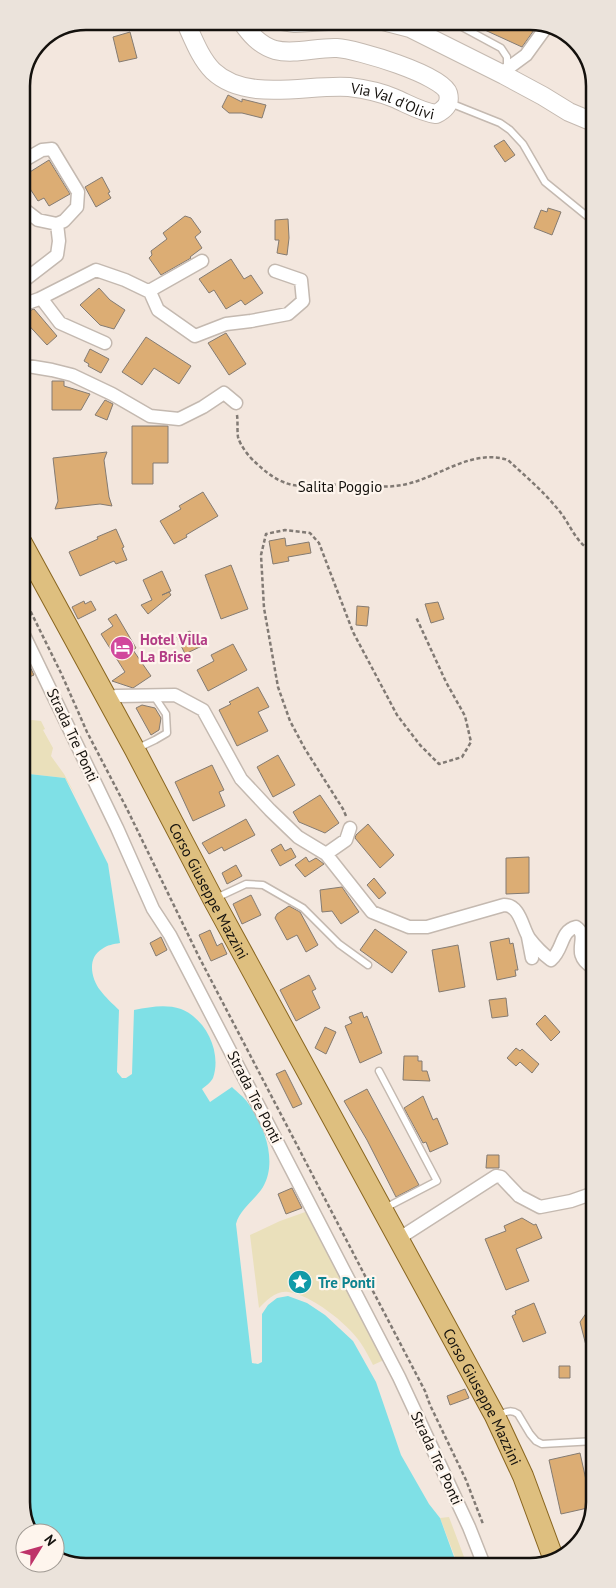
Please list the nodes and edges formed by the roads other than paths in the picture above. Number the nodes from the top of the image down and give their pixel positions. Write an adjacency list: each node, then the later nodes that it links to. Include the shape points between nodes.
1 (189, 30): 7 (street, Via Val d'Olivi, via 213,70 228,82 245,88 349,87 375,92 436,114)
2 (248, 30): 7 (street, Via Val d'Olivi, via 256,40 274,50 349,50 398,65 439,82 449,95)
3 (414, 30): 6 (street)
4 (468, 30): 6 (lane, via 501,48 507,57)
5 (543, 32): 6 (street, via 526,55)
6 (505, 72): 8 (street)
7 (448, 103): 11 (lane, via 510,130 523,144 545,182)
8 (586, 119)
9 (30, 157): 12 (street, via 52,148 78,192 77,207)
10 (30, 214): 12 (street, via 38,220)
11 (586, 215)
12 (57, 224): 15 (street, via 57,255)
13 (202, 261): 16 (street)
14 (275, 271): 16 (street, via 301,280 303,301 288,314 226,324 196,336 158,310)
15 (30, 276)
16 (149, 291): 17 (street, via 96,270)
17 (41, 298): 18 (street); 19 (street, via 60,322)
18 (30, 302)
19 (105, 343)
20 (30, 363): 21 (street, via 72,375 150,416 179,419 224,393)
21 (236, 403)
22 (30, 558): 25 (main road, Corso Giuseppe Mazzini)
23 (30, 647): 41 (street, Strada Tre Ponti, via 153,909 170,935 399,1377)
24 (154, 696): 25 (street); 26 (lane, via 166,714 166,733); 28 (street, via 175,695 203,710 241,779 298,837)
25 (106, 698): 26 (main road, Corso Giuseppe Mazzini)
26 (135, 750): 29 (main road, Corso Giuseppe Mazzini)
27 (350, 828): 28 (street, via 346,840)
28 (326, 854): 30 (street, via 372,912 409,927 428,927 507,905 515,910)
29 (213, 899): 33 (lane, via 246,884 263,885 303,908 339,944); 36 (main road, Corso Giuseppe Mazzini)
30 (528, 937): 31 (street); 32 (street, via 551,960 557,955 566,934 576,927 582,932 580,952)
31 (532, 958)
32 (586, 963)
33 (368, 965)
34 (378, 1071): 36 (lane, via 437,1181)
35 (586, 1196): 37 (street, via 540,1207 520,1196 496,1176)
36 (382, 1210): 37 (main road, Corso Giuseppe Mazzini)
37 (398, 1239): 38 (main road, Corso Giuseppe Mazzini)
38 (494, 1416): 39 (lane, via 510,1410 515,1412 536,1441 542,1444); 40 (main road, Corso Giuseppe Mazzini, via 523,1476)
39 (586, 1442)
40 (552, 1554)
41 (481, 1558)

